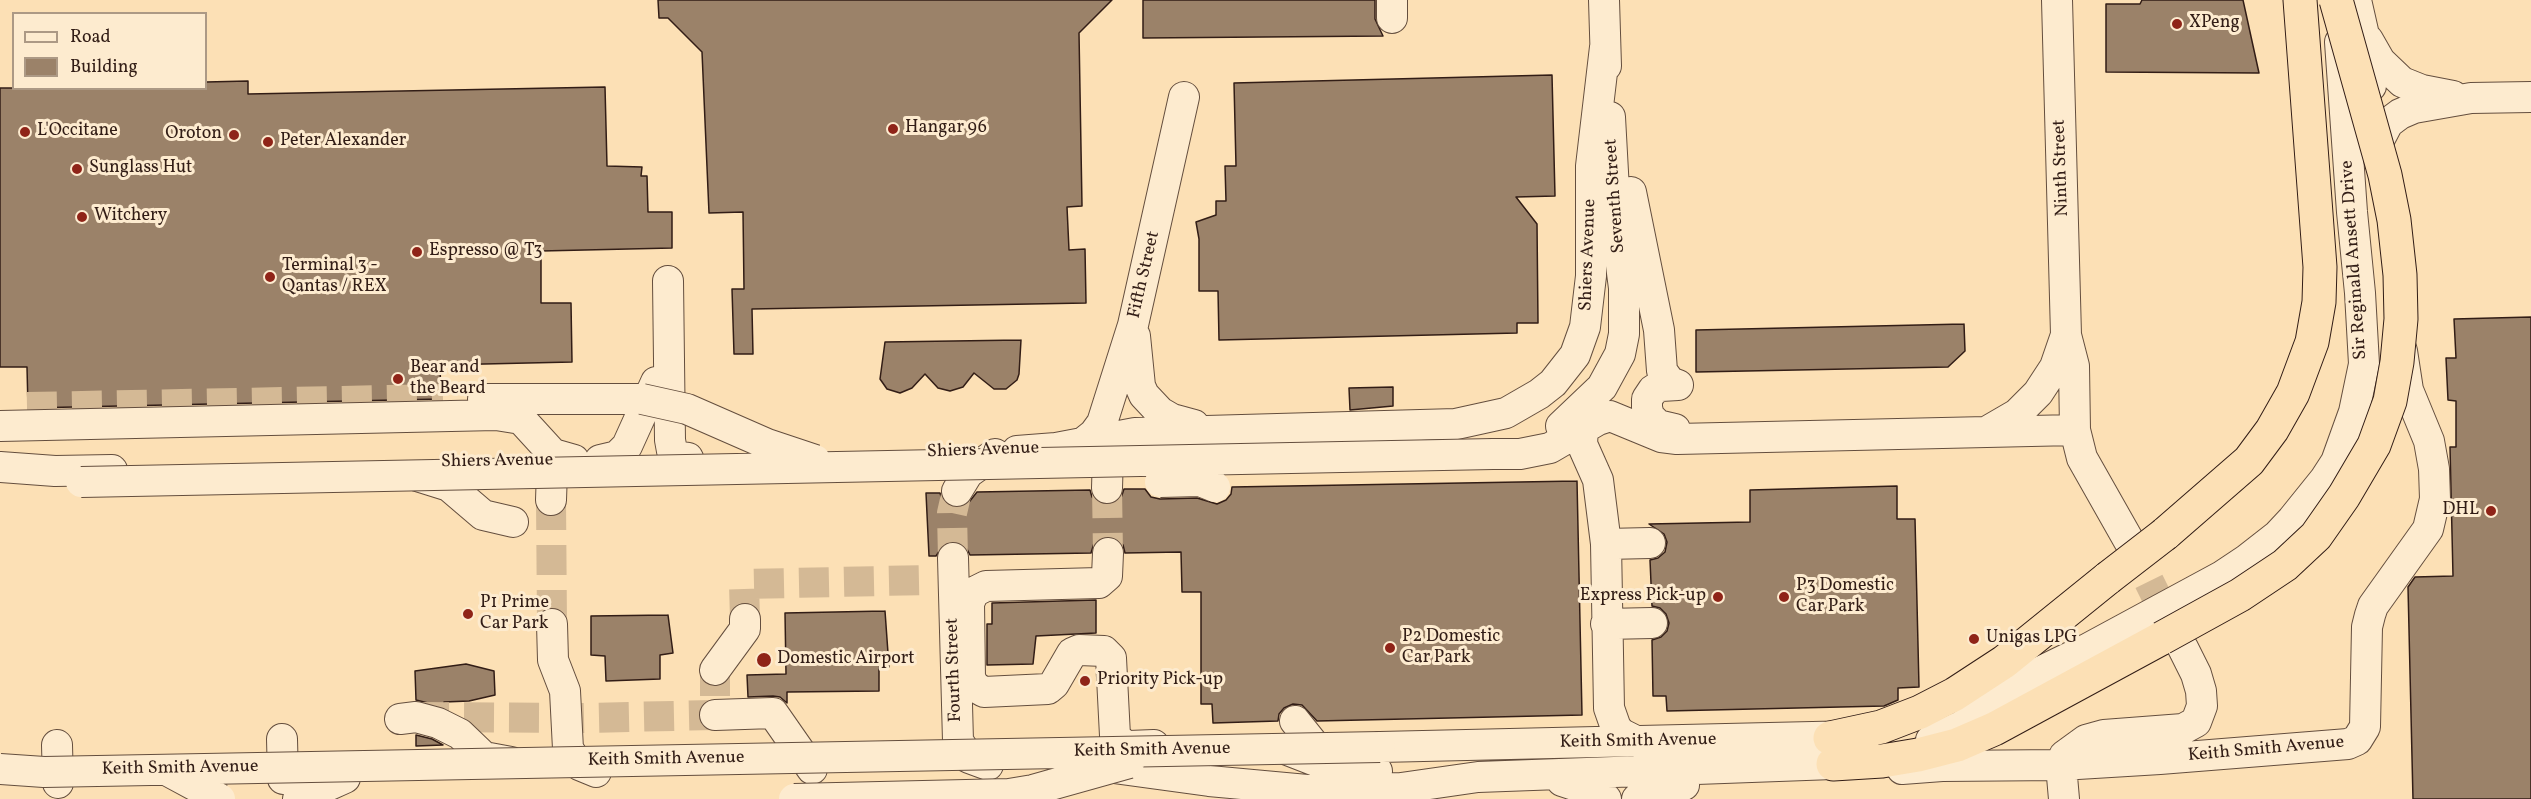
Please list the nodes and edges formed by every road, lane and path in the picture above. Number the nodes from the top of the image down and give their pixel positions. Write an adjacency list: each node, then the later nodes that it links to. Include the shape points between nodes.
1 (1604, 0): 7 (street, Seventh Street)
2 (2057, 0): 15 (street, Ninth Street)
3 (2300, 0): 62 (highway, bridge, via 2320,267 2319,302 2312,342 2293,393 2272,430 2249,461 2165,534 2004,662 1955,694)
4 (2337, 0): 36 (street, Sir Reginald Ansett Drive, via 2364,364 2354,412 2336,462); 52 (highway, bridge, via 2394,220 2401,319 2390,400 2374,445 2316,536 2286,565)
5 (2356, 0): 6 (street)
6 (2363, 31): 9 (street, via 2380,61 2402,82 2422,90); 11 (street)
7 (1605, 47): 17 (street, Seventh Street, via 1626,314 1620,354); 21 (street, Shiers Avenue, via 1591,166 1592,276 1588,310 1575,355 1553,383 1506,413 1456,424); 25 (street, via 1659,330 1660,363 1665,377 1678,386 1653,390 1647,399 1649,416 1658,425)
8 (1184, 97): 14 (street, Fifth Street)
9 (2471, 98): 10 (street); 11 (street, via 2439,102 2400,114 2388,123)
10 (2531, 98)
11 (2378, 142): 12 (street)
12 (2390, 274): 36 (street, via 2387,359 2378,394 2347,452); 65 (street, Keith Smith Avenue, via 2408,390 2432,455 2435,499 2428,529 2370,615 2363,733 2348,744)
13 (668, 281): 16 (street)
14 (1133, 325): 21 (street, via 1140,386 1151,405 1172,419); 26 (street, Fifth Street, via 1102,423)
15 (2066, 335): 22 (street, Ninth Street, via 2074,366); 23 (street, Ninth Street, via 2055,367 2038,393 2017,414)
16 (669, 354): 29 (street, via 671,446 676,455); 30 (street, via 632,439 622,452)
17 (1602, 387): 20 (street, Seventh Street, via 1588,408); 28 (street, Seventh Street, via 1578,412 1541,440)
18 (442, 399): 33 (street, bridge, via 642,399 706,416 809,458)
19 (0, 426): 30 (street, via 496,415 521,419 553,454)
20 (1583, 428): 25 (street, via 1616,417 1677,439); 28 (street, via 1550,448); 45 (street, Seventh Street, via 1582,444 1598,480)
21 (1217, 429): 24 (street, Shiers Avenue)
22 (2075, 430): 23 (street); 43 (street, Ninth Street, via 2082,458)
23 (1986, 432): 25 (street)
24 (1134, 433): 26 (street, Shiers Avenue); 39 (street, via 1116,441 1108,454)
25 (1735, 438)
26 (1084, 442): 27 (street, Shiers Avenue)
27 (998, 452): 29 (street, Shiers Avenue); 40 (street, via 968,473)
28 (1493, 454): 31 (street, Shiers Avenue, bridge)
29 (688, 458): 30 (street, Shiers Avenue)
30 (580, 460): 34 (street, Shiers Avenue); 41 (street, via 554,467)
31 (1031, 464): 33 (street, Shiers Avenue, bridge); 38 (street, bridge, via 1089,483 1200,481)
32 (0, 467): 34 (street)
33 (851, 467): 35 (street, Shiers Avenue, bridge)
34 (55, 471): 37 (street)
35 (417, 476): 37 (street, Shiers Avenue, bridge); 42 (street, via 449,486 483,515)
36 (2325, 479): 54 (street, Sir Reginald Ansett Drive, via 2278,535 2246,560)
37 (0, 484)
38 (1215, 487)
39 (1107, 488)
40 (957, 491)
41 (550, 500)
42 (513, 522)
43 (2128, 541)
44 (1650, 543): 45 (street)
45 (1606, 544): 51 (street, Seventh Street)
46 (1108, 553): 66 (street, via 1107,576 1099,583 986,586 974,592 969,603 970,678 975,687 984,692 1048,689 1072,653 1100,650 1111,658 1113,729 1123,744 1271,744)
47 (945, 568): 64 (street, Fourth Street, via 958,741 969,758)
48 (745, 619): 53 (street, via 745,630)
49 (1652, 623): 51 (street)
50 (552, 624): 70 (street, via 553,660 565,691 568,749 579,765)
51 (1606, 624): 59 (street, Seventh Street, via 1609,708 1622,734)
52 (2172, 644): 62 (highway, via 1957,745 1882,761); 65 (street, via 2201,691 2202,706 2196,722 2183,729 2094,736 2064,756)
53 (715, 670)
54 (2032, 677): 62 (street, Keith Smith Avenue, via 1961,726 1938,737 1883,757)
55 (715, 715): 69 (street, via 773,713)
56 (408, 718): 63 (street, bridge, via 450,728 484,757)
57 (1295, 721): 66 (street)
58 (282, 739): 76 (street)
59 (1638, 742): 61 (street, Keith Smith Avenue, bridge); 62 (street, Keith Smith Avenue)
60 (57, 745): 75 (street)
61 (1184, 750): 63 (street, Keith Smith Avenue, bridge); 78 (street, bridge, via 1009,794)
62 (1832, 751): 67 (street, Keith Smith Avenue)
63 (514, 763): 72 (street, Keith Smith Avenue, bridge)
64 (998, 765): 69 (street, Keith Smith Avenue); 77 (street, Keith Smith Avenue, via 1090,765); 82 (street)
65 (2061, 765): 67 (street, Keith Smith Avenue, via 1919,766 1839,779); 85 (street)
66 (1331, 766): 74 (street, via 1350,772 1430,771)
67 (1785, 766): 73 (street, Keith Smith Avenue); 84 (street, via 1653,788)
68 (0, 769): 72 (street, Keith Smith Avenue, bridge)
69 (812, 769): 70 (street, Keith Smith Avenue)
70 (599, 773): 76 (street, Keith Smith Avenue, via 345,777)
71 (0, 775): 75 (street, Keith Smith Avenue)
72 (168, 775): 75 (street, Keith Smith Avenue); 76 (street, Keith Smith Avenue); 79 (street); 80 (street, bridge)
73 (1545, 775): 74 (street, Keith Smith Avenue); 83 (street)
74 (1478, 777): 77 (street, Keith Smith Avenue, via 1401,788)
75 (29, 783)
76 (290, 789)
77 (1307, 794)
78 (869, 798): 81 (street, bridge)
79 (204, 799)
80 (220, 799)
81 (794, 799)
82 (929, 799)
83 (1606, 799)
84 (1637, 799)
85 (2064, 799)

